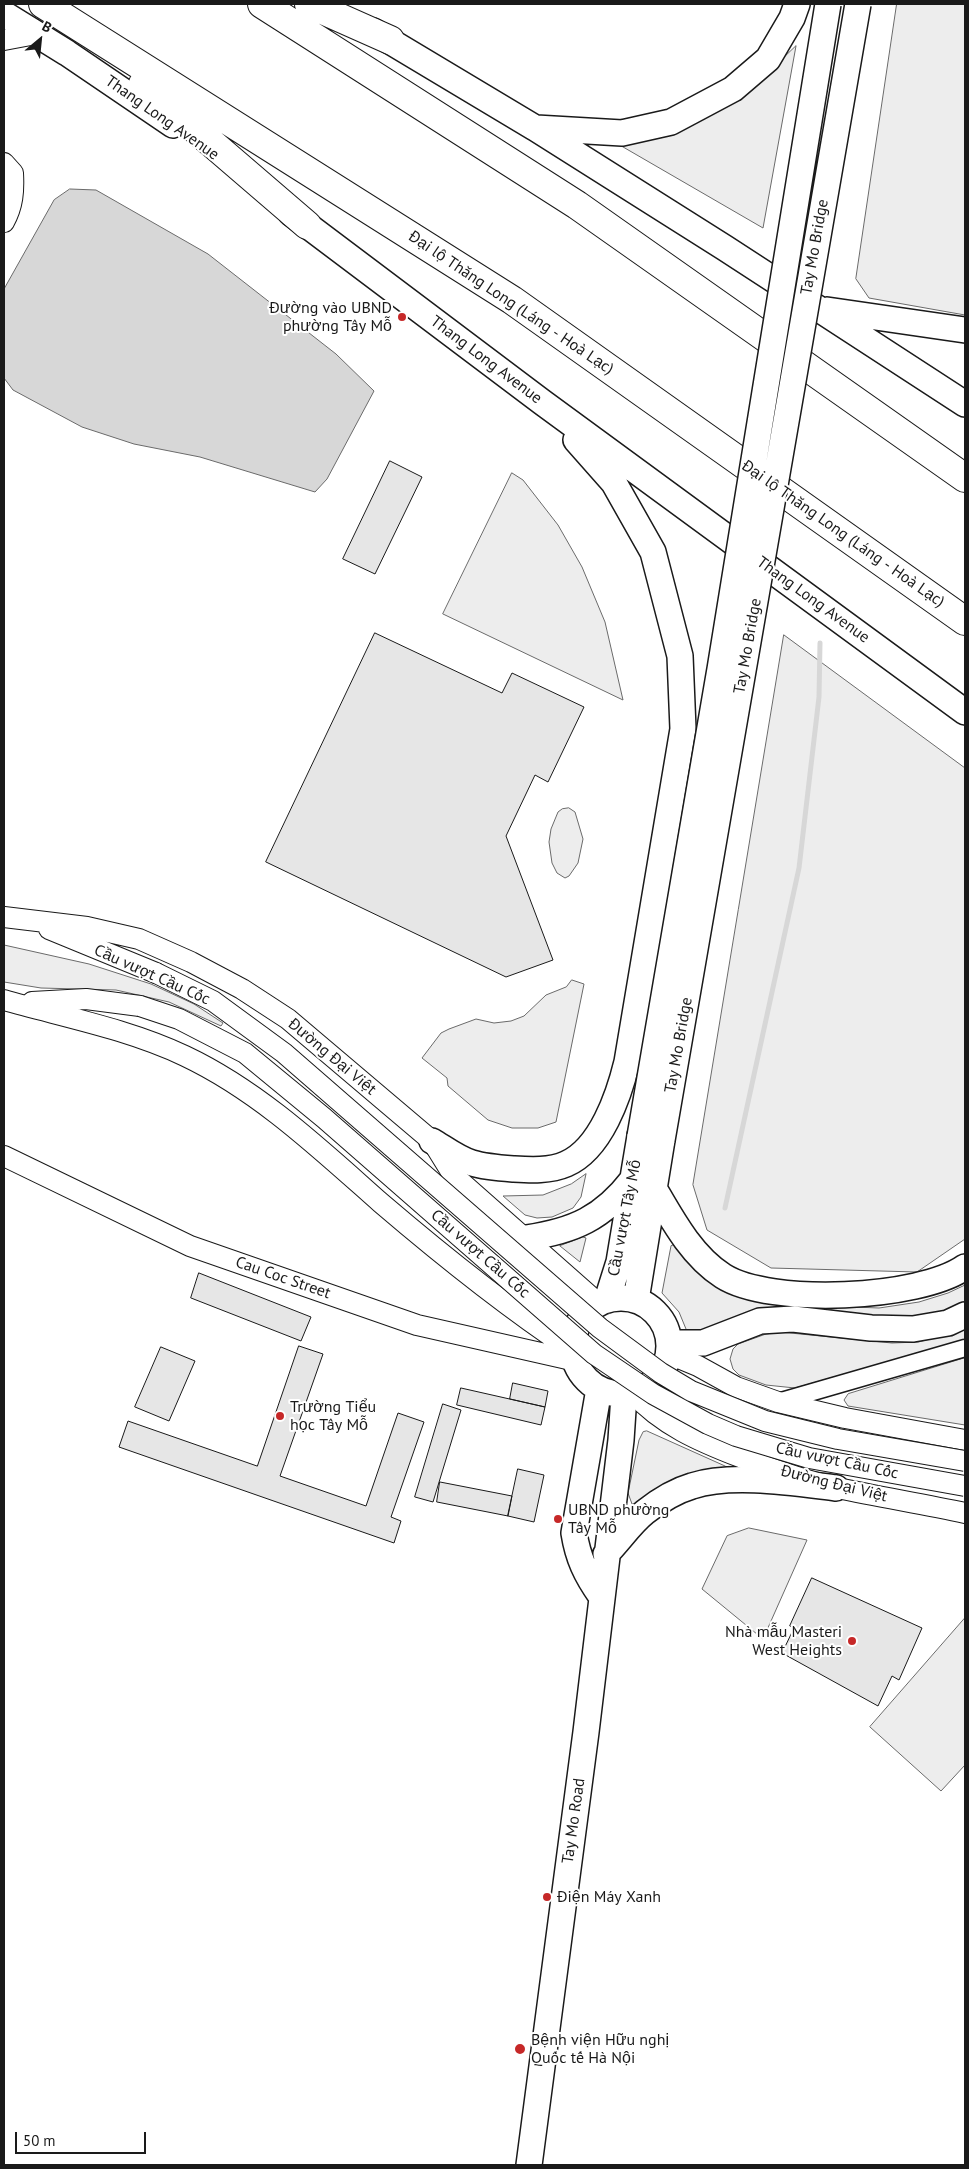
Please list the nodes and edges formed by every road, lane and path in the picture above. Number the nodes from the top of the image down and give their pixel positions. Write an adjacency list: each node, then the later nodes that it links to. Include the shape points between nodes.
1 (262, 4): 20 (highway, via 577,205)
2 (308, 4): 11 (highway)
3 (329, 4): 11 (main road)
4 (797, 4): 12 (main road, via 768,58 733,89 671,122 622,132)
5 (828, 4): 26 (main road, Tay Mo Bridge, bridge, via 722,659)
6 (858, 4): 26 (main road, Tay Mo Bridge, bridge)
7 (50, 8): 15 (highway, via 211,140); 21 (highway, Đại lộ Thăng Long (Láng - Hoà Lạc), via 512,300)
8 (4, 14): 9 (main road, Thang Long Avenue)
9 (36, 34): 10 (street); 15 (main road, Thang Long Avenue, via 152,109)
10 (4, 40)
11 (390, 40): 12 (main road)
12 (534, 128): 16 (main road)
13 (4, 164): 14 (street, via 13,173 14,193)
14 (4, 222)
15 (307, 225): 18 (main road, Thang Long Avenue)
16 (818, 309): 17 (main road); 19 (main road)
17 (965, 330)
18 (542, 402): 22 (main road, Thang Long Avenue); 27 (main road, via 614,483 653,552 680,656 683,729 627,1062 619,1095 594,1140 567,1164 548,1169 471,1163)
19 (965, 404)
20 (965, 478)
21 (965, 621)
22 (965, 712)
23 (4, 917): 24 (street, Đường Đại Việt)
24 (36, 923): 27 (street, Đường Đại Việt, via 87,927 139,940 242,989 288,1019); 43 (street, Cầu vượt Cầu Cốc, bridge, via 213,1001 278,1048 600,1328 661,1373 692,1391 765,1421 838,1439)
25 (9, 1002): 38 (street, via 135,1036 185,1056 235,1085 286,1120 436,1250); 44 (street, Cầu vượt Cầu Cốc, bridge, via 86,999 140,1006 180,1019 245,1053 594,1354 653,1394 736,1436 809,1458)
26 (651, 1138): 29 (main road, Cầu vượt Tây Mỗ); 30 (main road, Cầu vượt Tây Mỗ)
27 (432, 1141): 31 (street, Đường Đại Việt, via 453,1175)
28 (4, 1156): 38 (street, Cau Coc Street, via 190,1246 417,1325)
29 (633, 1178): 31 (main road, via 603,1210 565,1231); 34 (main road, Cầu vượt Tây Mỗ, via 619,1262)
30 (655, 1190): 32 (main road, via 676,1226 705,1261 723,1276 743,1285 800,1294 873,1294 934,1282); 33 (main road, Cầu vượt Tây Mỗ)
31 (526, 1238): 34 (street, Đường Đại Việt)
32 (965, 1267)
33 (636, 1300): 34 (main road, via 621,1298); 37 (main road, via 649,1306 659,1317 666,1329)
34 (603, 1302): 38 (main road, via 587,1312 579,1323 574,1336)
35 (965, 1315): 37 (main road, via 948,1323 913,1329 793,1319 760,1321 703,1343)
36 (965, 1348): 41 (street)
37 (669, 1349): 40 (main road, via 666,1365 653,1383); 41 (street, via 736,1387)
38 (574, 1356): 39 (main road, via 589,1382)
39 (599, 1389): 40 (main road); 48 (main road, via 574,1533 577,1554 586,1575)
40 (629, 1394): 45 (street, Đường Đại Việt, via 711,1446); 47 (main road, Tay Mo Road)
41 (778, 1402): 42 (street)
42 (965, 1440)
43 (965, 1461)
44 (965, 1486)
45 (836, 1488): 46 (street, Đường Đại Việt); 47 (main road, via 776,1481 716,1481 692,1486 643,1513)
46 (965, 1513)
47 (606, 1554): 48 (main road, Tay Mo Road)
48 (601, 1596): 49 (main road, Tay Mo Road)
49 (529, 2165)

